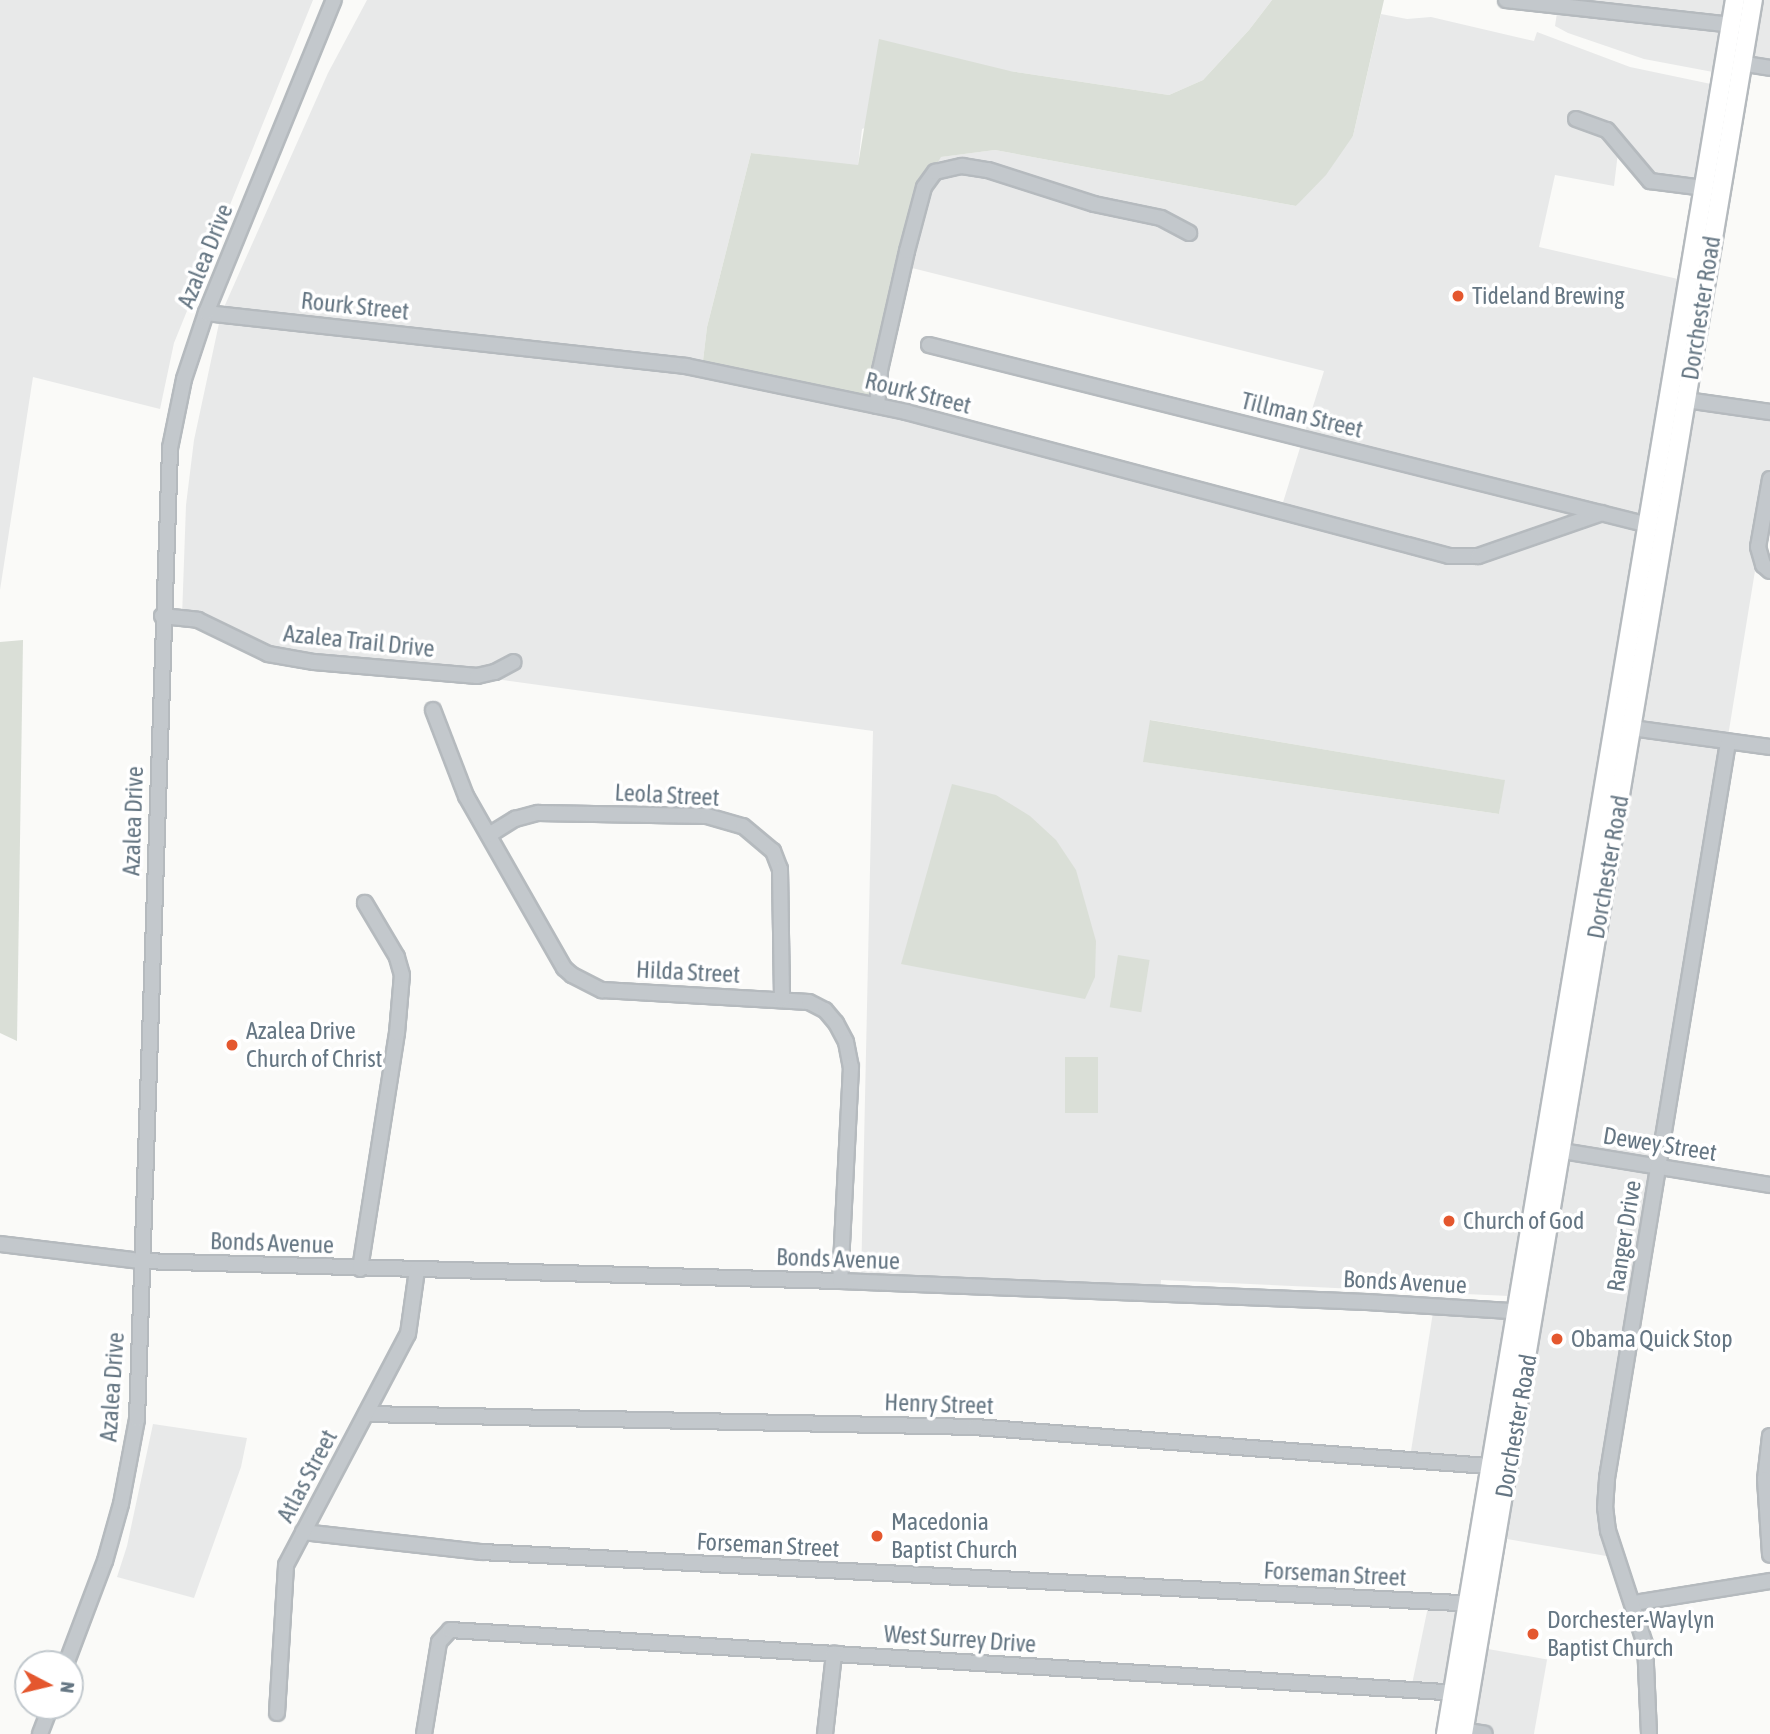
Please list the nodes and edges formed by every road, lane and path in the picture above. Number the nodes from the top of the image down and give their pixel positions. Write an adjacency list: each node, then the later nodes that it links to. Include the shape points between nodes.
1 (334, 0): 11 (street, Azalea Drive)
2 (1506, 0): 5 (street)
3 (1735, 0): 5 (main road, Dorchester Road)
4 (1753, 0): 5 (main road, Dorchester Road)
5 (1739, 26): 6 (main road, Dorchester Road)
6 (1733, 62): 7 (street); 9 (main road, Dorchester Road)
7 (1770, 68)
8 (1576, 119): 9 (street, via 1607,130 1650,181)
9 (1712, 189): 13 (main road, Dorchester Road); 18 (main road, Dorchester Road)
10 (1189, 233): 14 (street, via 1161,218 1094,205 988,170 962,166 935,172 924,187 908,251 880,370)
11 (206, 313): 14 (street, Rourk Street, via 686,366); 21 (street, Azalea Drive, via 184,379 170,448)
12 (929, 345): 17 (street, Tillman Street)
13 (1686, 400): 15 (street); 19 (main road, Dorchester Road)
14 (877, 406): 17 (street, Rourk Street, via 1449,556 1478,556)
15 (1770, 412)
16 (1770, 479): 20 (street, via 1758,547 1763,565)
17 (1602, 513): 18 (street, Tillman Street)
18 (1646, 524): 19 (street, Tillman Street); 24 (main road, Dorchester Road)
19 (1664, 529): 25 (main road, Dorchester Road)
20 (1770, 571)
21 (162, 615): 22 (street, Azalea Trail Drive, via 198,620 268,654 314,662 477,676); 35 (street, Azalea Drive)
22 (513, 662)
23 (433, 710): 28 (street, Hilda Street, via 466,796)
24 (1612, 726): 25 (street); 31 (main road, Dorchester Road)
25 (1632, 728): 26 (street); 31 (main road, Dorchester Road)
26 (1728, 742): 27 (street); 32 (street, Ranger Drive)
27 (1770, 747)
28 (489, 835): 30 (street, Hilda Street, via 564,968 587,985 602,990); 30 (street, Leola Street, via 515,819 538,813 707,816 743,826 773,851 780,869)
29 (365, 903): 36 (street, via 397,957 402,975)
30 (782, 999): 38 (street, Hilda Street, via 809,1002 825,1010 846,1042 851,1068)
31 (1551, 1149): 32 (street, Dewey Street); 39 (main road, Dorchester Road); 40 (main road, Dorchester Road)
32 (1659, 1167): 33 (street, Dewey Street); 48 (street, Ranger Drive, via 1605,1508 1608,1531)
33 (1770, 1185)
34 (0, 1244): 35 (street, Bonds Avenue)
35 (140, 1261): 36 (street, Bonds Avenue); 50 (street, Azalea Drive, via 135,1431 105,1561)
36 (360, 1269): 37 (street, Bonds Avenue)
37 (417, 1270): 38 (street, Bonds Avenue); 41 (street, Atlas Street, via 408,1334)
38 (840, 1281): 39 (street, Bonds Avenue)
39 (1516, 1310): 40 (street, Bonds Avenue); 43 (main road, Dorchester Road)
40 (1535, 1313): 44 (main road, Dorchester Road)
41 (366, 1414): 43 (street, Henry Street, via 975,1427); 45 (street, Atlas Street)
42 (1770, 1436): 46 (street, via 1765,1479)
43 (1490, 1465): 44 (street, Henry Street); 49 (main road, Dorchester Road)
44 (1509, 1468): 49 (main road, Dorchester Road)
45 (303, 1532): 49 (street, Forseman Street, via 482,1552); 53 (street, Atlas Street, via 286,1565)
46 (1770, 1555)
47 (1770, 1581): 48 (street)
48 (1634, 1603): 58 (street, Ranger Drive, via 1645,1644)
49 (1476, 1604): 52 (main road, Dorchester Road)
50 (71, 1650)
51 (834, 1654): 52 (street, West Surrey Drive); 55 (street, West Surrey Drive, via 450,1630 439,1642); 56 (street)
52 (1460, 1693): 54 (main road, Dorchester Road)
53 (277, 1713)
54 (1455, 1732): 57 (street)
55 (424, 1734)
56 (825, 1734)
57 (1485, 1734)
58 (1649, 1734)

